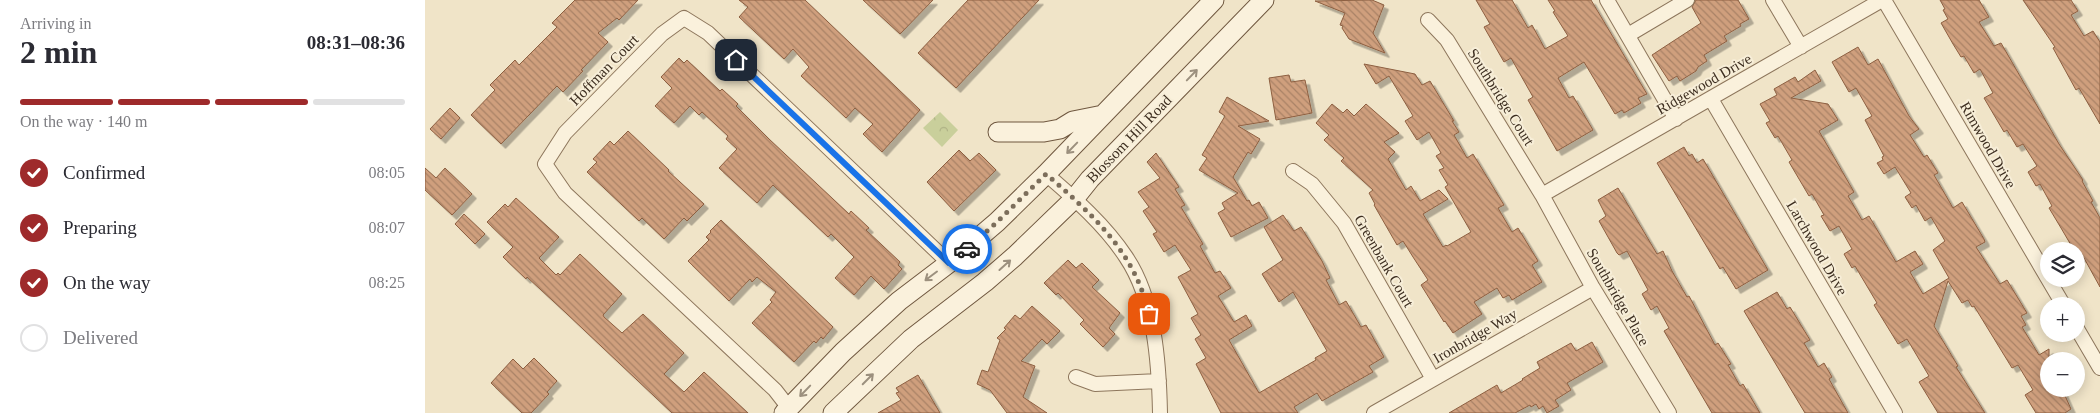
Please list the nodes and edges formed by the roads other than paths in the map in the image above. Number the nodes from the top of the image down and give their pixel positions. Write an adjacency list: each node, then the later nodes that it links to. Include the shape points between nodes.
1 (1214, 0): 11 (main road)
2 (1264, 0): 17 (main road, Blossom Hill Road, one-way to 2)
3 (1607, 0): 8 (street)
4 (1687, 0): 8 (street)
5 (1773, 0): 9 (street)
6 (1883, 0): 9 (street, Ridgewood Drive); 20 (street, Rimwood Drive)
7 (1428, 20): 16 (street, Southbridge Court, via 1447,40)
8 (1628, 35): 12 (street)
9 (1801, 47): 10 (street, Ridgewood Drive)
10 (1711, 98): 12 (street, Ridgewood Drive); 31 (street, Larchwood Drive)
11 (1103, 115): 13 (main road, via 1043,132); 15 (main road, one-way to 15)
12 (1676, 119): 16 (street, Ridgewood Drive)
13 (998, 132)
14 (1293, 171): 24 (street, Greenbank Court, via 1312,184 1344,223)
15 (1046, 174): 17 (street); 18 (main road, via 985,234)
16 (1542, 195): 19 (street, Southbridge Place)
17 (1074, 199): 25 (street, via 1100,224 1127,258 1146,299 1156,344); 27 (main road, Blossom Hill Road, one-way to 17, via 887,360 985,282)
18 (949, 263): 26 (main road, one-way to 26, via 899,300 843,352); 26 (street, Hoffman Court, via 708,33 684,18 661,34 565,133 545,164 565,193 775,390)
19 (1593, 288): 24 (street, Ironbridge Way); 30 (street, Southbridge Place)
20 (2059, 297)
21 (2085, 342): 22 (street)
22 (2100, 368)
23 (1076, 377): 25 (street, via 1095,384)
24 (1433, 379): 29 (street, Ironbridge Way)
25 (1159, 381): 28 (street)
26 (788, 411)
27 (833, 413)
28 (1160, 413)
29 (1375, 413)
30 (1669, 413)
31 (1895, 413)

